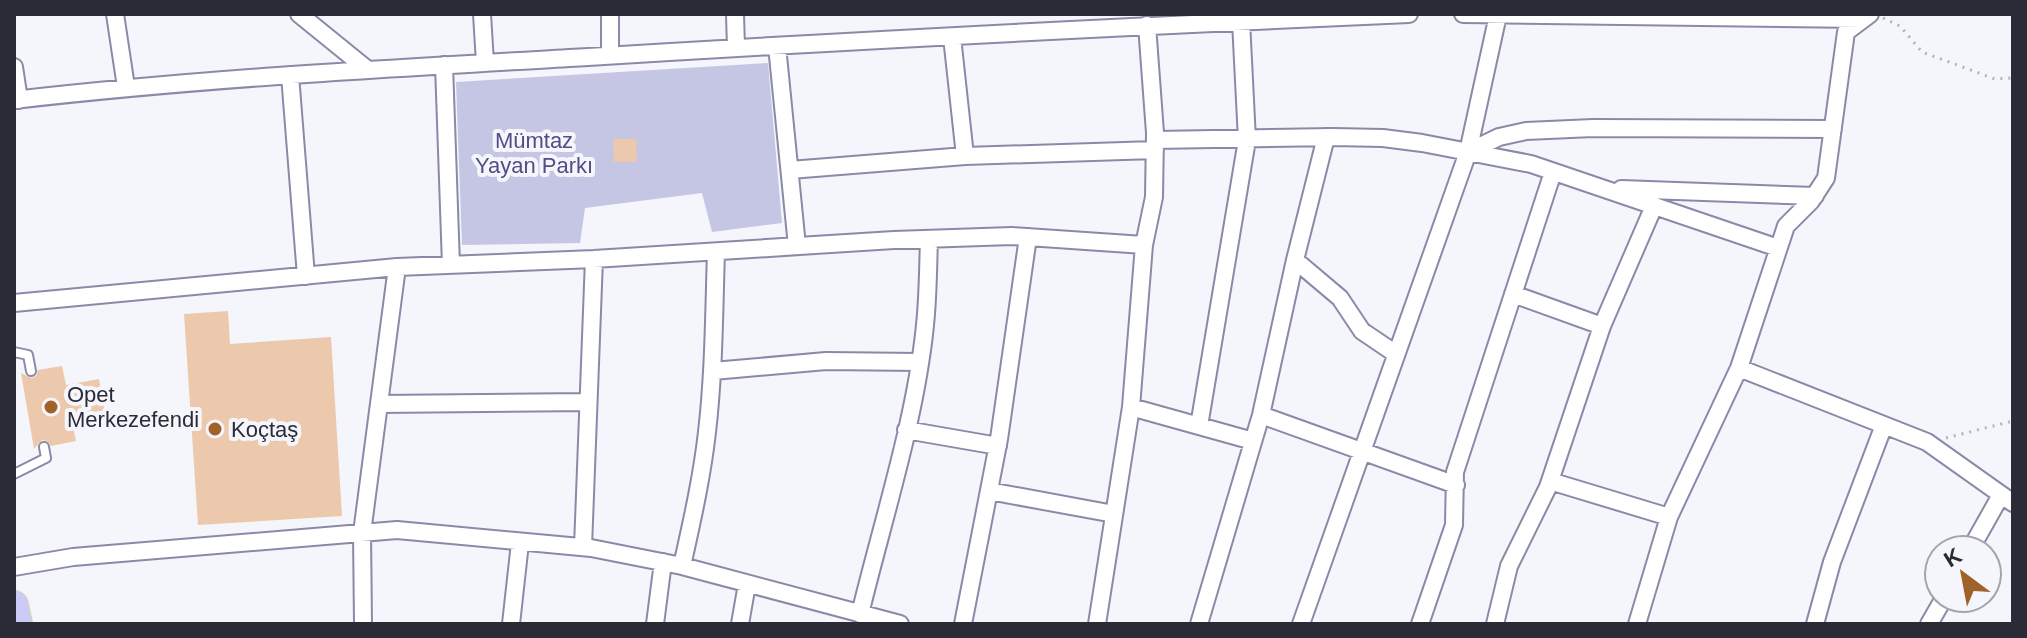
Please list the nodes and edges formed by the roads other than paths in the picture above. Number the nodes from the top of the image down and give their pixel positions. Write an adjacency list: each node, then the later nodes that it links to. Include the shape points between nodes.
1 (115, 14): 24 (street)
2 (299, 14): 22 (street)
3 (482, 14): 19 (street)
4 (610, 14): 18 (street)
5 (735, 14): 17 (street)
6 (1409, 14): 10 (street)
7 (1463, 14): 8 (street)
8 (1498, 15): 9 (street); 30 (street)
9 (1628, 15): 11 (street)
10 (1314, 16): 13 (street)
11 (1869, 16): 26 (street, via 1846,32)
12 (1077, 21): 14 (street); 15 (street)
13 (1241, 21): 14 (street); 28 (street)
14 (1147, 25): 29 (street)
15 (952, 37): 16 (street); 31 (street)
16 (777, 46): 17 (street); 32 (street)
17 (736, 48): 18 (street)
18 (610, 55): 19 (street)
19 (485, 63): 20 (street)
20 (444, 65): 22 (street); 45 (street)
21 (14, 67): 25 (street)
22 (368, 70): 23 (street)
23 (290, 75): 24 (street); 47 (street)
24 (126, 87): 25 (street)
25 (17, 100)
26 (1833, 129): 30 (street, via 1526,131); 35 (street, via 1826,178)
27 (1326, 137): 28 (street); 30 (street, via 1383,138); 44 (street)
28 (1247, 140): 29 (street); 62 (street)
29 (1155, 145): 31 (street); 39 (street, via 1154,197)
30 (1468, 152): 33 (street); 52 (street)
31 (965, 156): 32 (street)
32 (790, 170): 40 (street)
33 (1553, 172): 34 (street); 48 (street)
34 (1602, 189): 35 (street); 36 (street)
35 (1815, 196): 41 (street, via 1786,226)
36 (1654, 206): 41 (street); 50 (street)
37 (1028, 237): 38 (street); 39 (street); 65 (street)
38 (929, 239): 40 (street); 53 (street)
39 (1144, 245): 59 (street)
40 (797, 246): 42 (street)
41 (1778, 248): 54 (street)
42 (716, 252): 43 (street); 56 (street)
43 (594, 259): 45 (street); 57 (street)
44 (1295, 260): 52 (street, via 1340,298 1362,331); 60 (street)
45 (451, 265): 46 (street)
46 (397, 267): 47 (street); 58 (street)
47 (306, 276): 49 (street)
48 (1513, 294): 50 (street); 70 (street, via 1455,472)
49 (14, 303)
50 (1602, 326): 69 (street)
51 (14, 352): 55 (lane, via 28,355)
52 (1396, 354): 67 (street)
53 (919, 362): 56 (street, via 826,361); 63 (street)
54 (1739, 368): 61 (street); 74 (street)
55 (31, 371)
56 (713, 371): 80 (street, via 697,502)
57 (588, 402): 58 (street); 78 (street)
58 (379, 404): 75 (street)
59 (1131, 407): 62 (street); 73 (street)
60 (1261, 415): 64 (street); 67 (street)
61 (1884, 425): 72 (street, via 1927,442); 98 (street, via 1832,562)
62 (1199, 426): 64 (street)
63 (906, 430): 65 (street); 84 (street)
64 (1253, 441): 93 (street)
65 (998, 446): 71 (street)
66 (44, 447): 68 (lane, via 46,458)
67 (1362, 450): 70 (street); 94 (street)
68 (14, 474)
69 (1550, 481): 74 (street); 96 (street, via 1509,566)
70 (1456, 485): 95 (street, via 1454,525)
71 (989, 491): 73 (street); 91 (street)
72 (2007, 499): 76 (street)
73 (1114, 514): 92 (street)
74 (1669, 517): 97 (street)
75 (362, 533): 77 (street, via 397,530); 81 (street, via 73,557); 87 (street)
76 (1982, 534)
77 (520, 543): 78 (street); 88 (street)
78 (583, 547): 79 (street)
79 (663, 562): 80 (street); 89 (street)
80 (682, 566): 82 (street)
81 (14, 567)
82 (747, 584): 84 (street); 90 (street)
83 (14, 605): 86 (main road)
84 (860, 614): 85 (street)
85 (889, 623)
86 (18, 624)
87 (363, 624)
88 (511, 624)
89 (655, 624)
90 (740, 624)
91 (963, 624)
92 (1097, 624)
93 (1199, 624)
94 (1301, 624)
95 (1420, 624)
96 (1495, 624)
97 (1637, 624)
98 (1815, 624)

